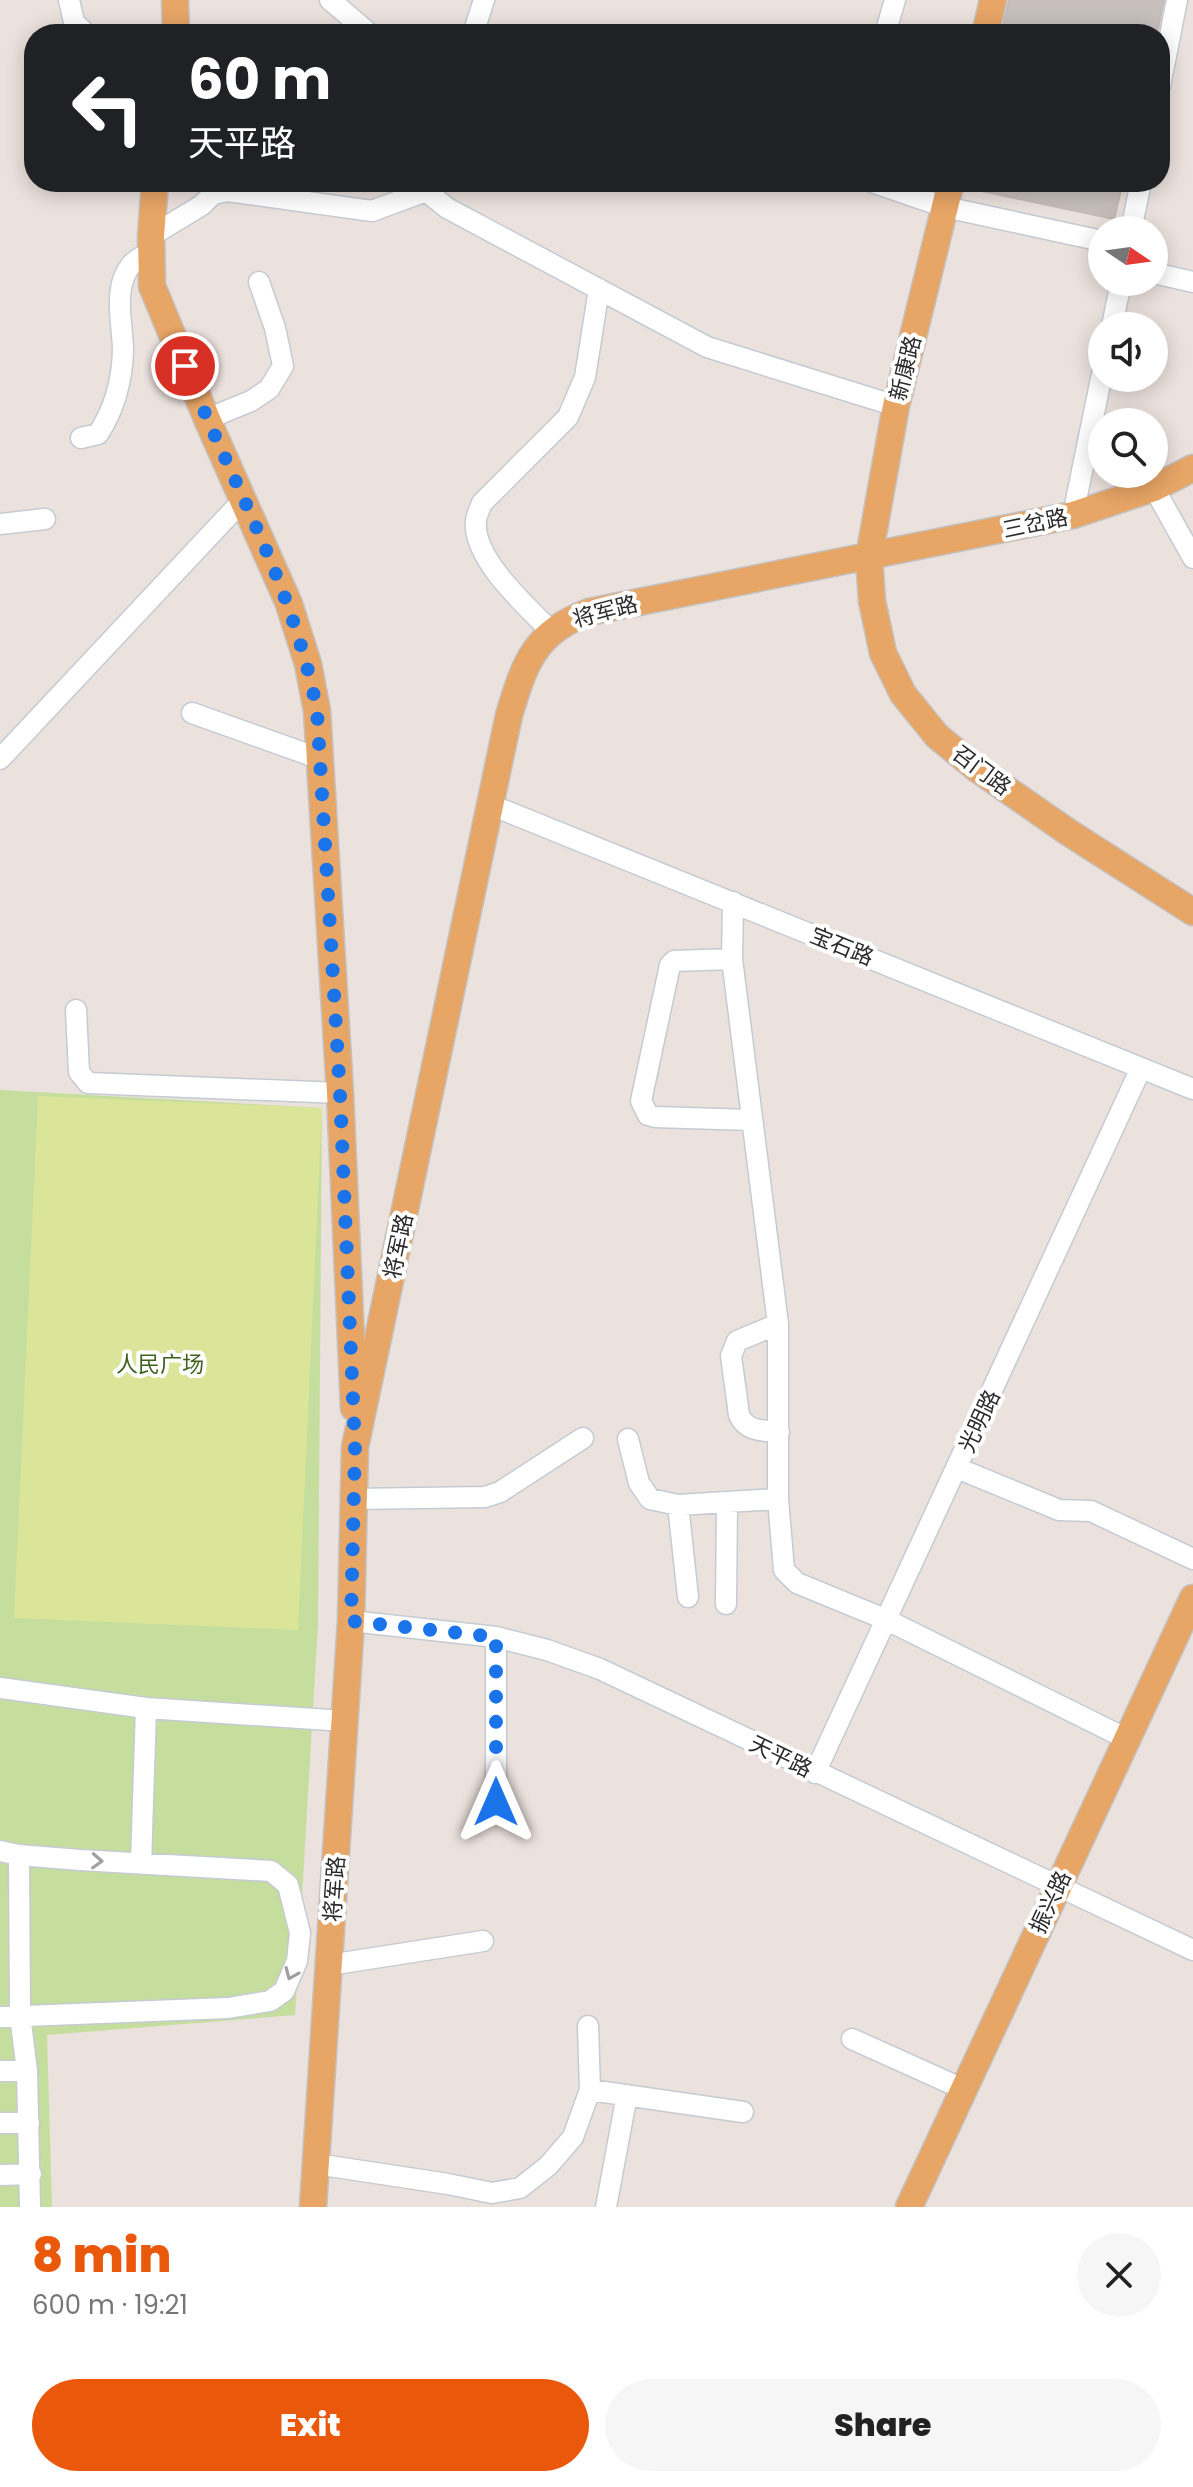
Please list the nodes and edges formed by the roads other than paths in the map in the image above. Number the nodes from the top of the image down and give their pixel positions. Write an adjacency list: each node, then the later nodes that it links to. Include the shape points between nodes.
1 (69, 0): 8 (street)
2 (175, 0): 9 (main road)
3 (330, 0): 10 (street)
4 (484, 0): 11 (street)
5 (895, 0): 12 (street)
6 (993, 0): 13 (main road)
7 (1177, 0): 14 (street)
8 (76, 24)
9 (176, 24)
10 (358, 24)
11 (476, 24)
12 (888, 24)
13 (987, 24)
14 (1170, 35)
15 (154, 192): 24 (main road)
16 (223, 192): 24 (street, via 213,194)
17 (235, 192): 18 (street, via 372,211)
18 (414, 192)
19 (432, 192): 28 (street, via 447,208)
20 (1139, 192): 22 (street)
21 (948, 194): 23 (street); 30 (main road, 新康路)
22 (1134, 216)
23 (1088, 237)
24 (151, 243): 31 (main road, via 152,286); 32 (street, via 130,265 121,290 123,350 110,416 98,434)
25 (1168, 276): 27 (street)
26 (259, 282): 31 (street, via 283,366 269,389)
27 (1193, 282)
28 (599, 289): 30 (street, via 707,347); 42 (street, via 585,377 568,417 482,503 476,522 500,579)
29 (1098, 392): 37 (street)
30 (896, 406): 40 (main road, 新康路)
31 (207, 419): 36 (main road)
32 (81, 438)
33 (1193, 468): 34 (main road, 三岔路)
34 (1168, 481)
35 (1154, 488): 37 (main road, 三岔路); 41 (street)
36 (244, 499): 44 (street); 45 (main road, via 308,664)
37 (1073, 515): 40 (main road, 三岔路)
38 (45, 519): 39 (street)
39 (0, 524)
40 (869, 557): 42 (main road, 将军路, via 612,606); 48 (main road, 召门路, via 883,653 903,694 937,736 1068,832)
41 (1193, 558)
42 (551, 631): 46 (main road, 将军路, via 519,683)
43 (192, 713): 45 (street)
44 (2, 749)
45 (318, 758): 53 (main road)
46 (491, 805): 47 (street, 宝石路); 55 (main road, 将军路)
47 (733, 902): 49 (street); 51 (street, 宝石路)
48 (1193, 912)
49 (732, 959): 54 (street); 54 (street, via 670,965 641,1101 655,1117)
50 (76, 1010): 53 (street, via 79,1072 88,1083)
51 (1141, 1068): 52 (street, 宝石路); 62 (street, 光明路)
52 (1193, 1089)
53 (340, 1093): 56 (main road)
54 (751, 1120): 57 (street)
55 (395, 1260): 56 (main road, via 375,1270); 61 (main road, 将军路)
56 (348, 1262): 61 (main road)
57 (778, 1324): 58 (street); 58 (street, via 737,1341 731,1356 743,1424)
58 (779, 1432): 64 (street)
59 (583, 1438): 63 (street, via 485,1497)
60 (628, 1439): 66 (street, via 639,1483 650,1499)
61 (355, 1447): 63 (main road, 将军路)
62 (957, 1468): 67 (street, via 1059,1510 1091,1511); 71 (street, 光明路)
63 (354, 1499): 72 (main road, 将军路)
64 (778, 1499): 65 (street); 71 (street, via 784,1570 797,1583)
65 (727, 1503): 66 (street); 70 (street)
66 (678, 1505): 68 (street)
67 (1193, 1559)
68 (688, 1597)
69 (1193, 1598): 77 (main road, 振兴路)
70 (726, 1604)
71 (887, 1620): 77 (street); 78 (street, 光明路)
72 (351, 1621): 73 (street, 天平路); 76 (main road, 将军路)
73 (496, 1637): 78 (street, 天平路, via 600,1669); 79 (street)
74 (0, 1688): 75 (street)
75 (146, 1708): 76 (street); 81 (street)
76 (345, 1721): 84 (main road, 将军路)
77 (1127, 1739): 82 (main road, 振兴路)
78 (815, 1773): 82 (street, 天平路)
79 (496, 1802)
80 (10, 1853): 81 (street, one-way to 81); 88 (street)
81 (141, 1864): 83 (street, via 271,1871 288,1885)
82 (1057, 1886): 86 (street, 天平路); 93 (main road, 振兴路)
83 (300, 1933): 84 (street); 88 (street, one-way to 88, via 297,1961 284,1991 270,2001 228,2008)
84 (331, 1935): 87 (main road, 将军路)
85 (483, 1941): 87 (street)
86 (1193, 1950)
87 (329, 1965): 99 (main road, 将军路)
88 (10, 2016): 92 (street)
89 (588, 2026): 94 (street)
90 (852, 2039): 93 (street)
91 (0, 2071): 92 (street)
92 (27, 2071): 98 (street)
93 (963, 2089): 105 (main road, 振兴路)
94 (590, 2090): 95 (street); 99 (street, via 573,2137 520,2188 492,2193)
95 (627, 2095): 96 (street); 104 (street)
96 (743, 2112)
97 (0, 2123): 98 (street)
98 (29, 2123): 100 (street)
99 (316, 2164): 103 (main road, 将军路)
100 (31, 2174): 101 (street); 102 (street)
101 (0, 2175)
102 (30, 2207)
103 (313, 2207)
104 (606, 2207)
105 (909, 2207)

